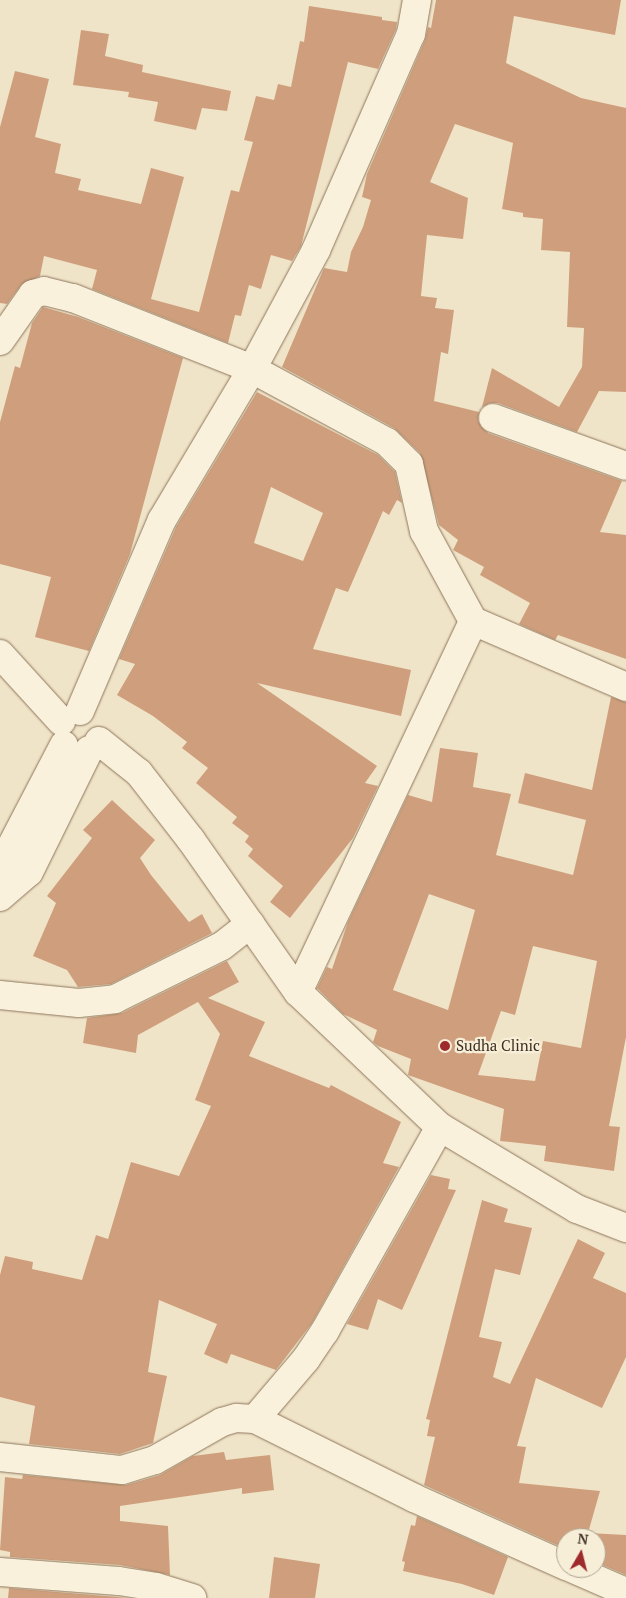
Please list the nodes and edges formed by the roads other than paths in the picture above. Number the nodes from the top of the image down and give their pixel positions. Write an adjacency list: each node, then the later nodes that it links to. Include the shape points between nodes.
1 (417, 0): 3 (street, via 412,34 316,250)
2 (0, 340): 3 (street, via 24,302 33,294 44,291 73,298)
3 (252, 369): 6 (street, via 399,451 410,464 424,530); 9 (street, via 162,520)
4 (493, 418): 5 (street)
5 (626, 466)
6 (473, 621): 8 (street); 12 (street)
7 (0, 654): 9 (street)
8 (626, 688)
9 (79, 734): 10 (street, via 29,872); 11 (street, via 139,773)
10 (0, 896)
11 (250, 924): 12 (street); 13 (street, via 222,946 115,999 80,1003)
12 (298, 992): 14 (street)
13 (0, 995)
14 (440, 1127): 15 (street, via 577,1209); 16 (street, via 325,1331 306,1359)
15 (626, 1228)
16 (255, 1418): 17 (street, via 222,1422 155,1460 122,1470); 18 (street, via 414,1498)
17 (0, 1457)
18 (556, 1562)
19 (0, 1572): 22 (street, via 119,1581 156,1587)
20 (594, 1578): 21 (street)
21 (626, 1592)
22 (192, 1598)

